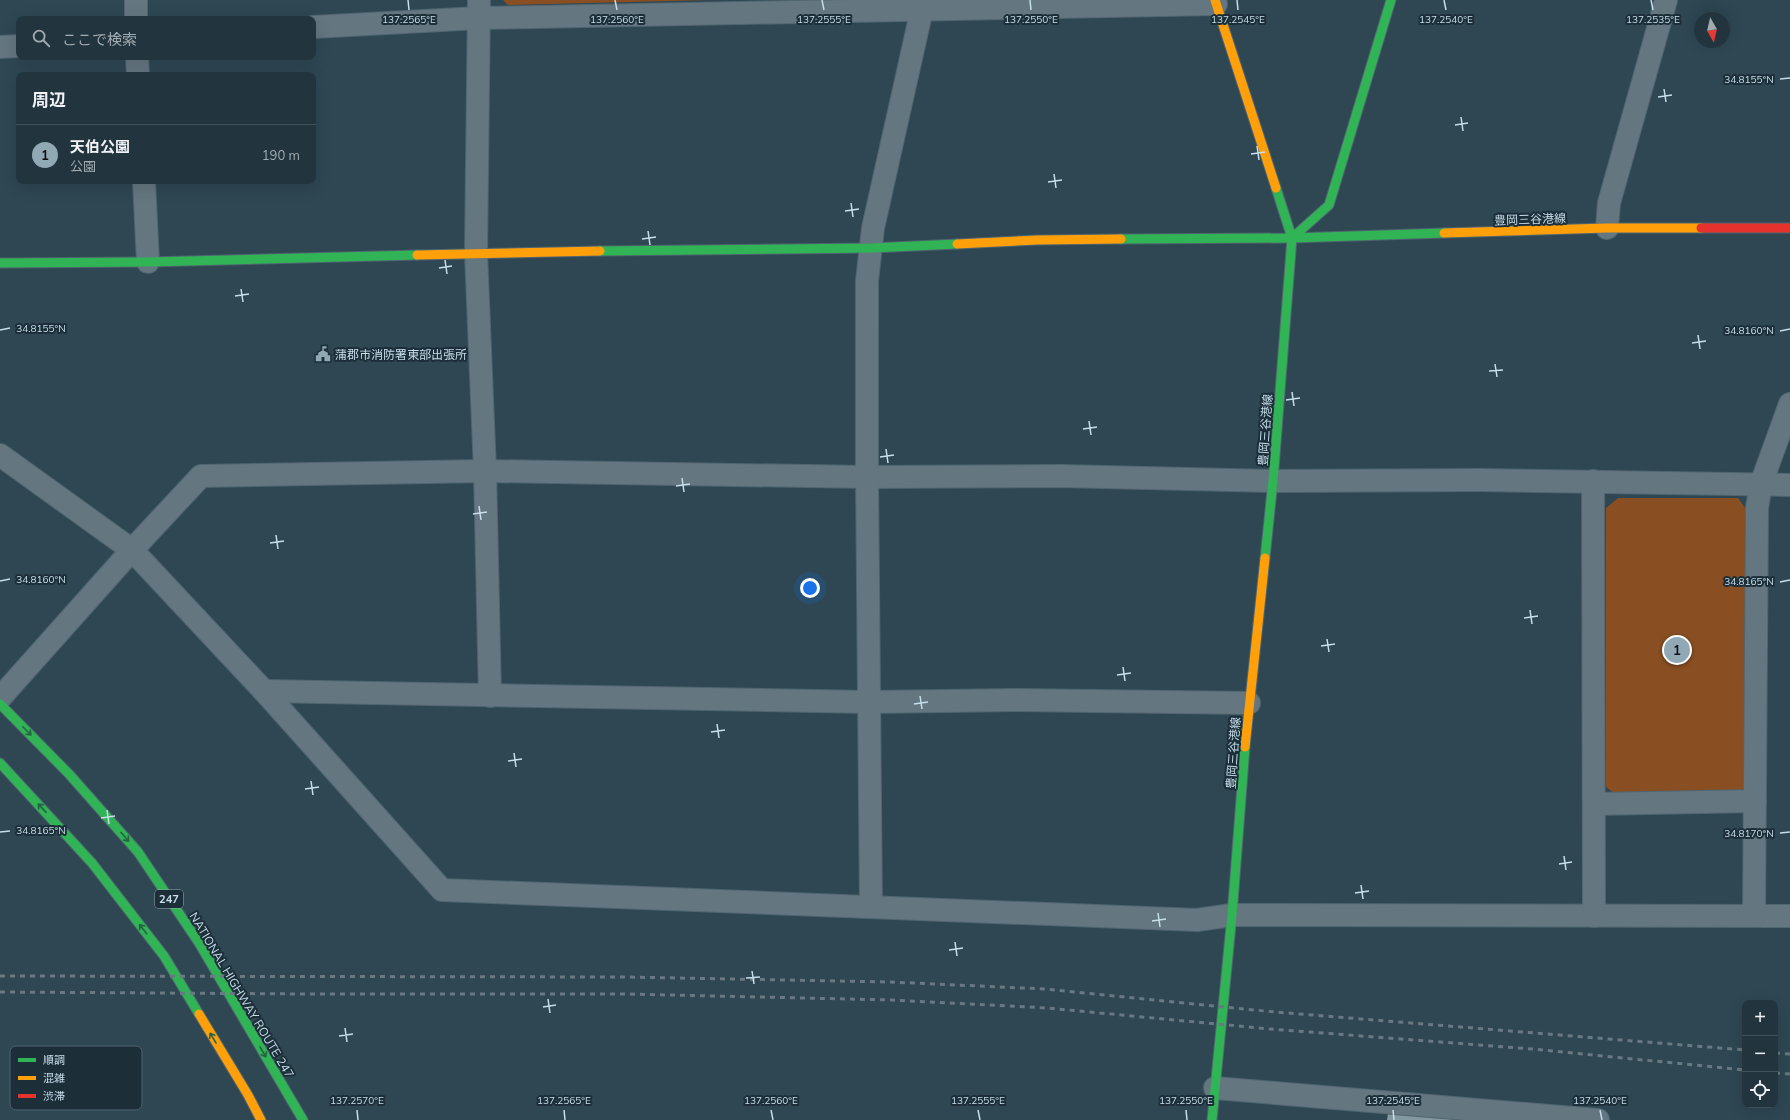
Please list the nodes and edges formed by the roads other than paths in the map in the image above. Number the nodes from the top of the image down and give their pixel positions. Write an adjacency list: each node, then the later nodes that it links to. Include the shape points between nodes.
1 (136, 0): 7 (street)
2 (1391, 0): 16 (main road, via 1329,205)
3 (1666, 0): 14 (street, via 1609,203)
4 (1215, 2): 5 (street); 16 (main road)
5 (923, 4): 6 (street); 17 (street, via 873,228)
6 (479, 9): 8 (street); 18 (street)
7 (136, 16)
8 (316, 27)
9 (16, 46): 10 (street)
10 (0, 47)
11 (137, 60): 12 (street)
12 (138, 72)
13 (144, 184): 19 (street)
14 (1607, 228): 15 (main road, 豊岡三谷港線); 16 (main road, 豊岡三谷港線)
15 (1790, 228)
16 (1292, 238): 17 (main road, via 1037,240); 25 (main road, 豊岡三谷港線)
17 (871, 248): 18 (main road); 24 (street, via 867,281)
18 (476, 253): 19 (main road); 23 (street)
19 (148, 262): 20 (main road)
20 (0, 263)
21 (1790, 404): 27 (street)
22 (0, 455): 29 (street)
23 (485, 471): 24 (street); 29 (street, via 201,476); 31 (street)
24 (867, 477): 25 (street, via 1060,476); 33 (street)
25 (1273, 481): 26 (street); 34 (main road, 豊岡三谷港線)
26 (1593, 481): 27 (street); 38 (street)
27 (1761, 484): 28 (street); 37 (street, via 1757,508)
28 (1790, 484)
29 (132, 550): 30 (street); 32 (street)
30 (264, 691): 31 (street); 39 (street, via 442,890)
31 (490, 696): 33 (street)
32 (0, 698)
33 (869, 702): 34 (street, via 1016,700); 39 (street)
34 (1249, 703): 40 (main road, 豊岡三谷港線)
35 (0, 704): 46 (main road, NATIONAL HIGHWAY ROUTE 247 / 247, one-way to 46, via 69,774 138,852 199,943)
36 (0, 763): 45 (main road, one-way to 36, via 164,956 92,863)
37 (1755, 802): 38 (street); 42 (street)
38 (1594, 804): 41 (street)
39 (871, 907): 40 (street, via 1197,920)
40 (1232, 915): 41 (street); 44 (main road, 豊岡三谷港線)
41 (1594, 916): 42 (street)
42 (1754, 916): 43 (street)
43 (1790, 916)
44 (1215, 1088): 47 (main road, 豊岡三谷港線); 48 (street)
45 (261, 1120)
46 (303, 1120)
47 (1212, 1120)
48 (1598, 1120)

